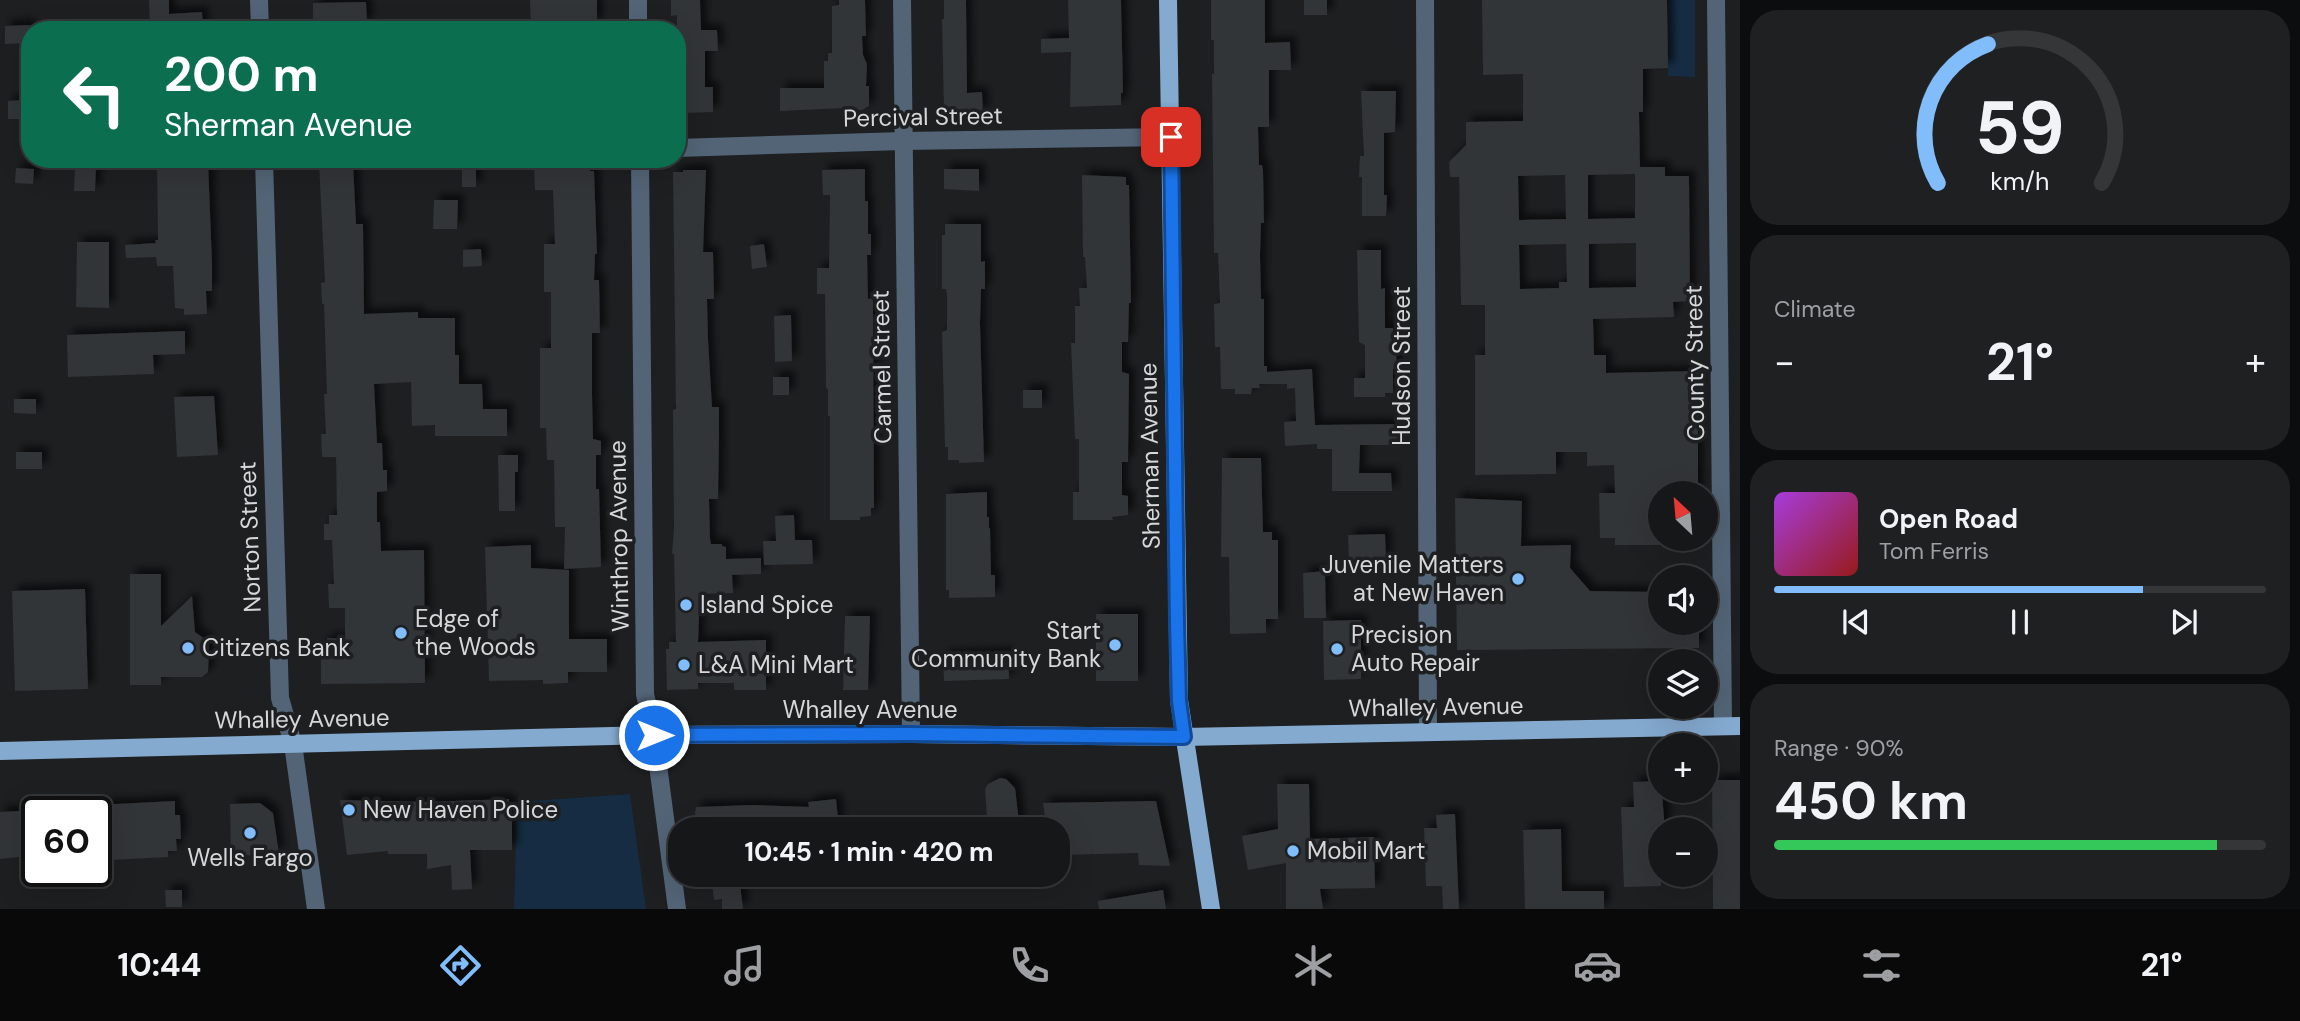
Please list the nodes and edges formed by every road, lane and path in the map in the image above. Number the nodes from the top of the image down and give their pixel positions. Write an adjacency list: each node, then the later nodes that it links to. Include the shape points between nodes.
1 (259, 0): 7 (street)
2 (638, 0): 8 (street)
3 (902, 0): 10 (street, Carmel Street)
4 (1168, 0): 9 (main road, Sherman Avenue)
5 (1425, 0): 15 (street, Hudson Street)
6 (1716, 0): 14 (street, County Street)
7 (260, 21)
8 (638, 21)
9 (1171, 137): 10 (street, Percival Street); 18 (main road, Sherman Avenue, via 1179,701)
10 (903, 141): 11 (street, Percival Street); 16 (street, Carmel Street)
11 (686, 148)
12 (264, 168): 19 (street, Norton Street, via 280,698)
13 (640, 168): 17 (street, Winthrop Avenue, via 645,694)
14 (1732, 726): 15 (main road, Whalley Avenue)
15 (1428, 731): 18 (main road, Whalley Avenue)
16 (911, 734): 17 (main road, Whalley Avenue); 18 (main road, Whalley Avenue)
17 (654, 735): 19 (main road, Whalley Avenue); 22 (street, Winthrop Avenue)
18 (1184, 737): 23 (main road, Sherman Avenue)
19 (293, 744): 20 (main road, Whalley Avenue); 21 (street, Norton Street)
20 (0, 751)
21 (316, 909)
22 (677, 909)
23 (1211, 909)

